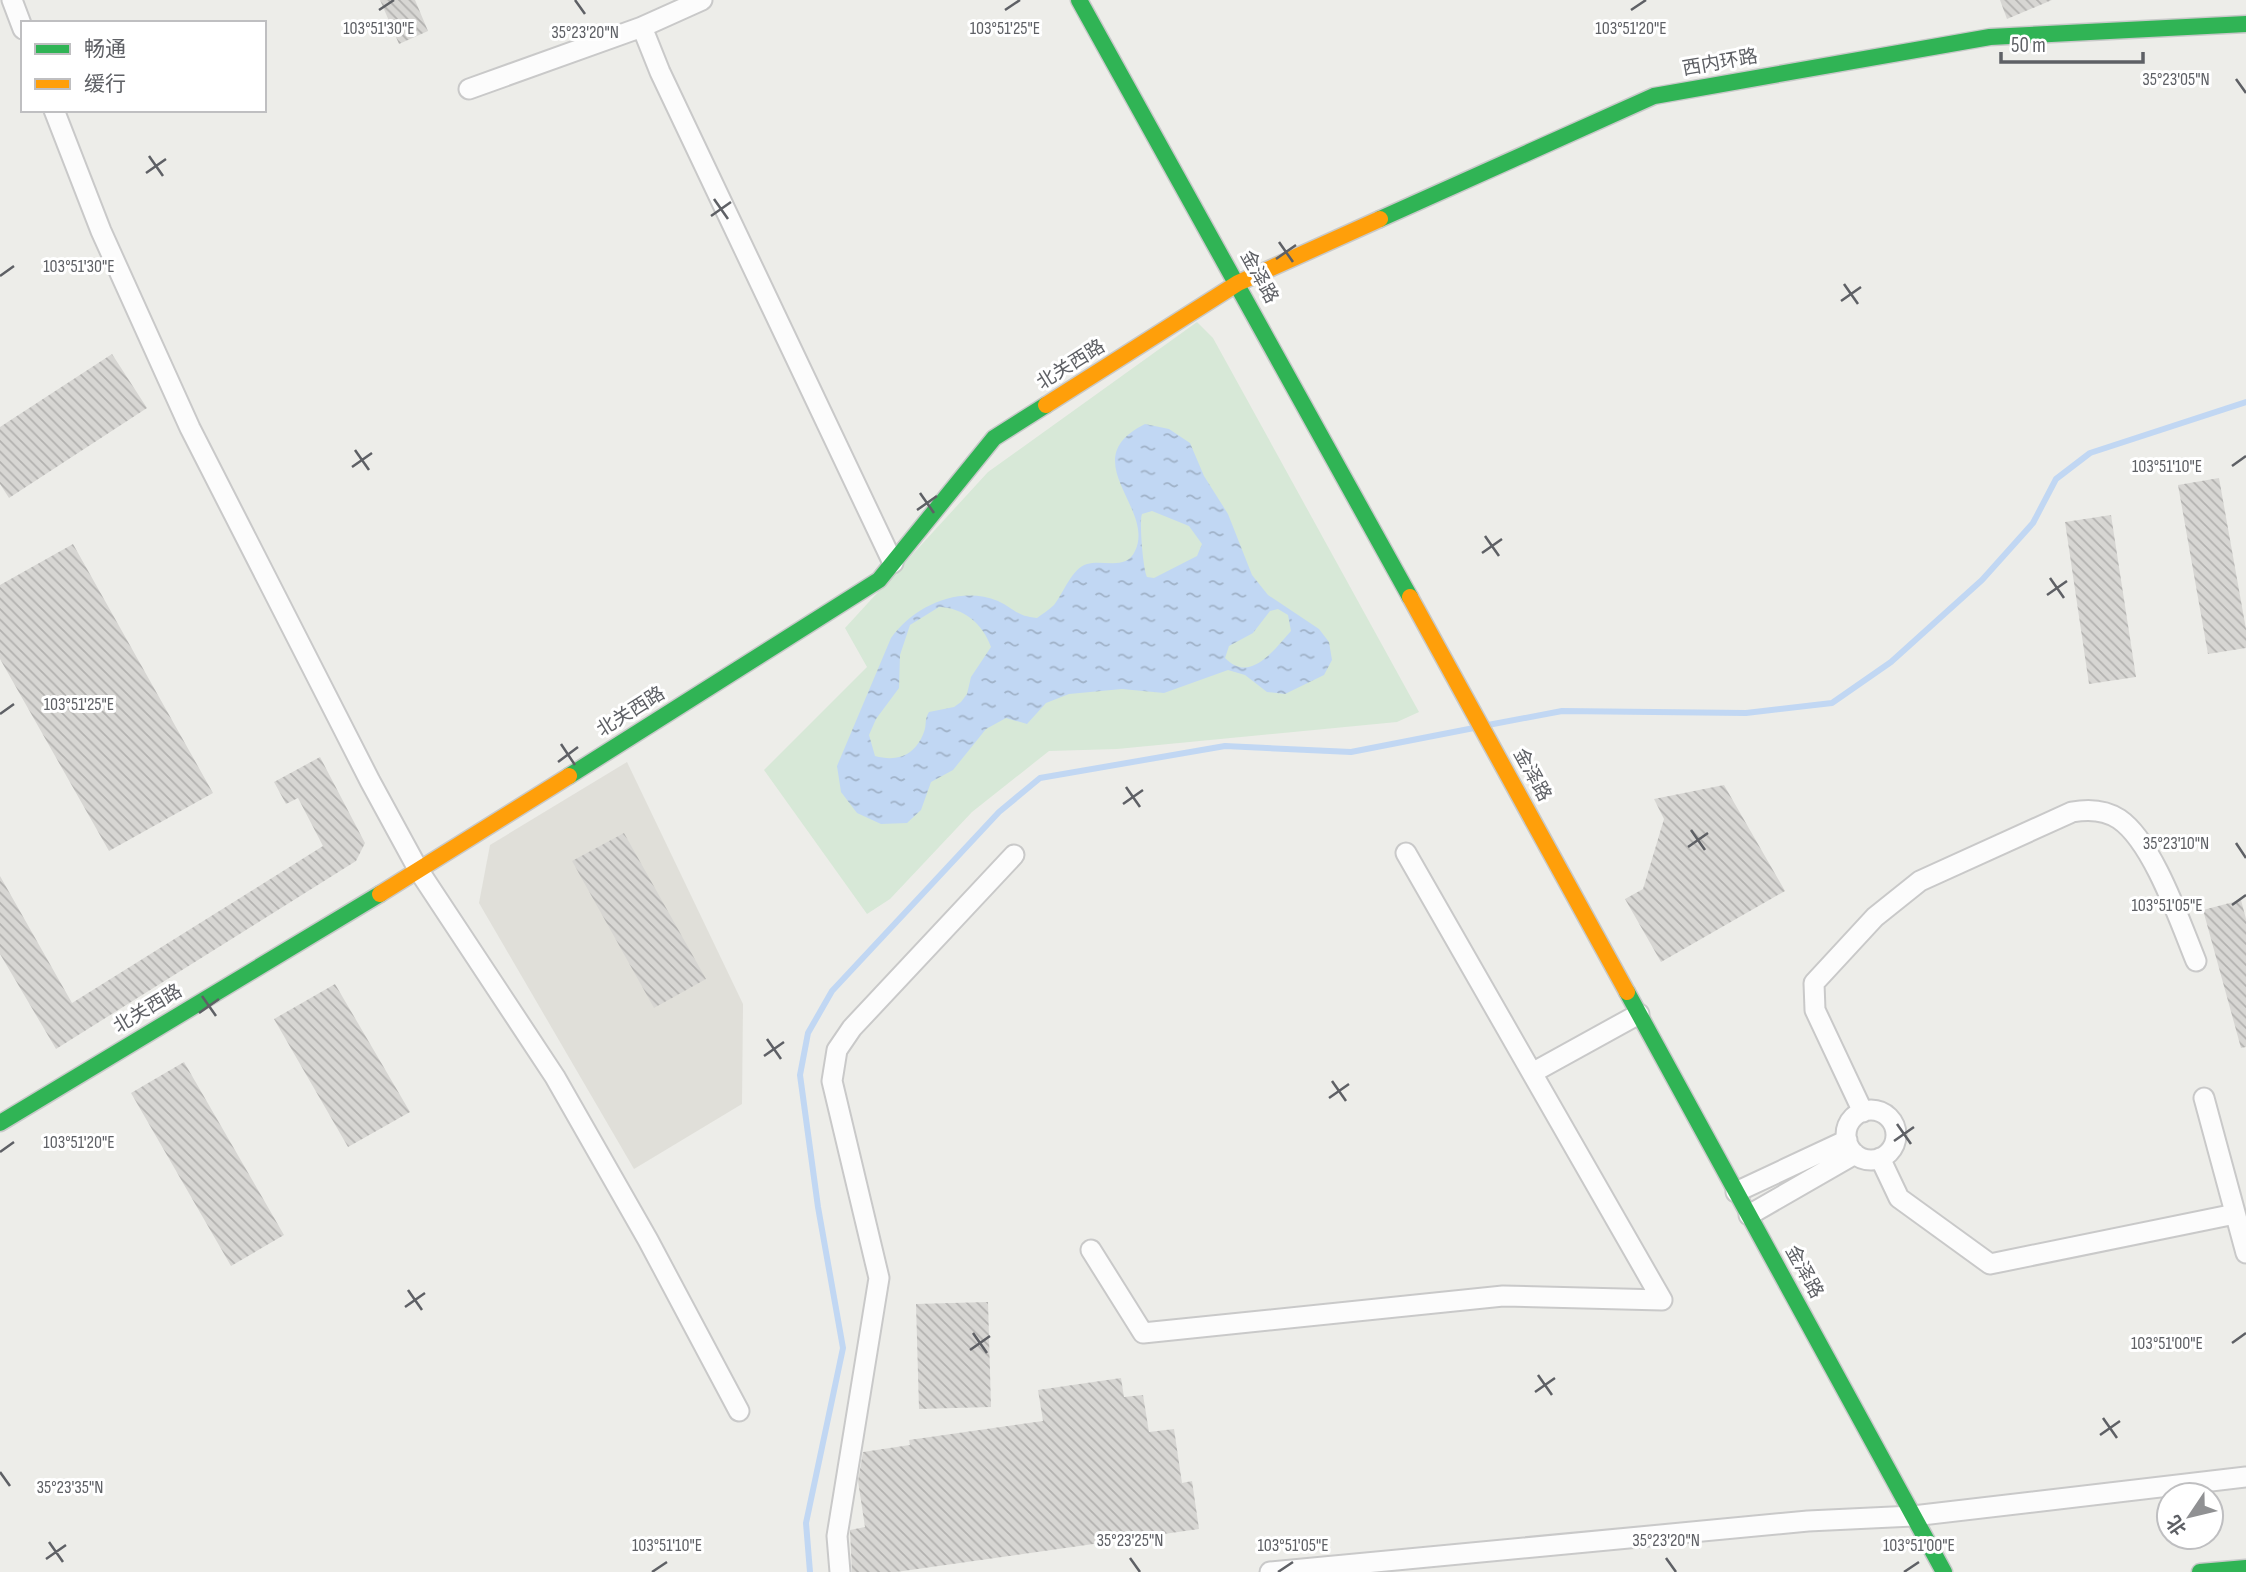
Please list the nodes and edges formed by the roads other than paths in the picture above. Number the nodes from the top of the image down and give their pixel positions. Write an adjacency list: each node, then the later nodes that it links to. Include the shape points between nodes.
1 (12, 0): 4 (street)
2 (702, 0): 6 (street)
3 (1079, 0): 9 (main road, 金泽路)
4 (21, 24)
5 (2246, 24): 9 (main road, 西内环路, via 1990,37 1654,96)
6 (642, 27): 7 (street); 10 (street)
7 (469, 89)
8 (55, 112): 13 (street, via 100,231 190,428)
9 (1238, 283): 10 (main road, 北关西路, via 994,438); 15 (main road, 金泽路)
10 (892, 563): 13 (main road, 北关西路, via 879,580)
11 (1406, 853): 16 (street)
12 (1014, 855): 31 (street, via 852,1028 837,1050 831,1081 879,1278 837,1536)
13 (419, 871): 19 (main road, 北关西路); 27 (street, via 555,1077)
14 (2196, 961): 18 (street, via 2165,885 2126,825 2096,810 2072,812 1920,881 1875,917 1814,983 1815,1010)
15 (1639, 1014): 16 (street); 22 (main road, 金泽路)
16 (1532, 1073): 25 (street, via 1662,1300 1503,1296 1143,1333)
17 (2204, 1098): 23 (street)
18 (1863, 1112): 20 (street, via 1850,1123); 21 (street, via 1880,1112 1893,1123 1896,1139)
19 (0, 1123)
20 (1851, 1147): 21 (street, via 1863,1159); 22 (street); 24 (street)
21 (1880, 1158): 23 (street, via 1899,1198 1990,1265)
22 (1736, 1192): 24 (main road, 金泽路)
23 (2235, 1214): 26 (street)
24 (1749, 1215): 29 (main road, 金泽路)
25 (1091, 1250)
26 (2246, 1253)
27 (739, 1411)
28 (2246, 1477): 29 (street)
29 (1913, 1516): 32 (street, via 1808,1521); 33 (main road, 金泽路)
30 (2246, 1568): 34 (main road)
31 (840, 1572)
32 (1270, 1572)
33 (1944, 1572)
34 (2200, 1572)

